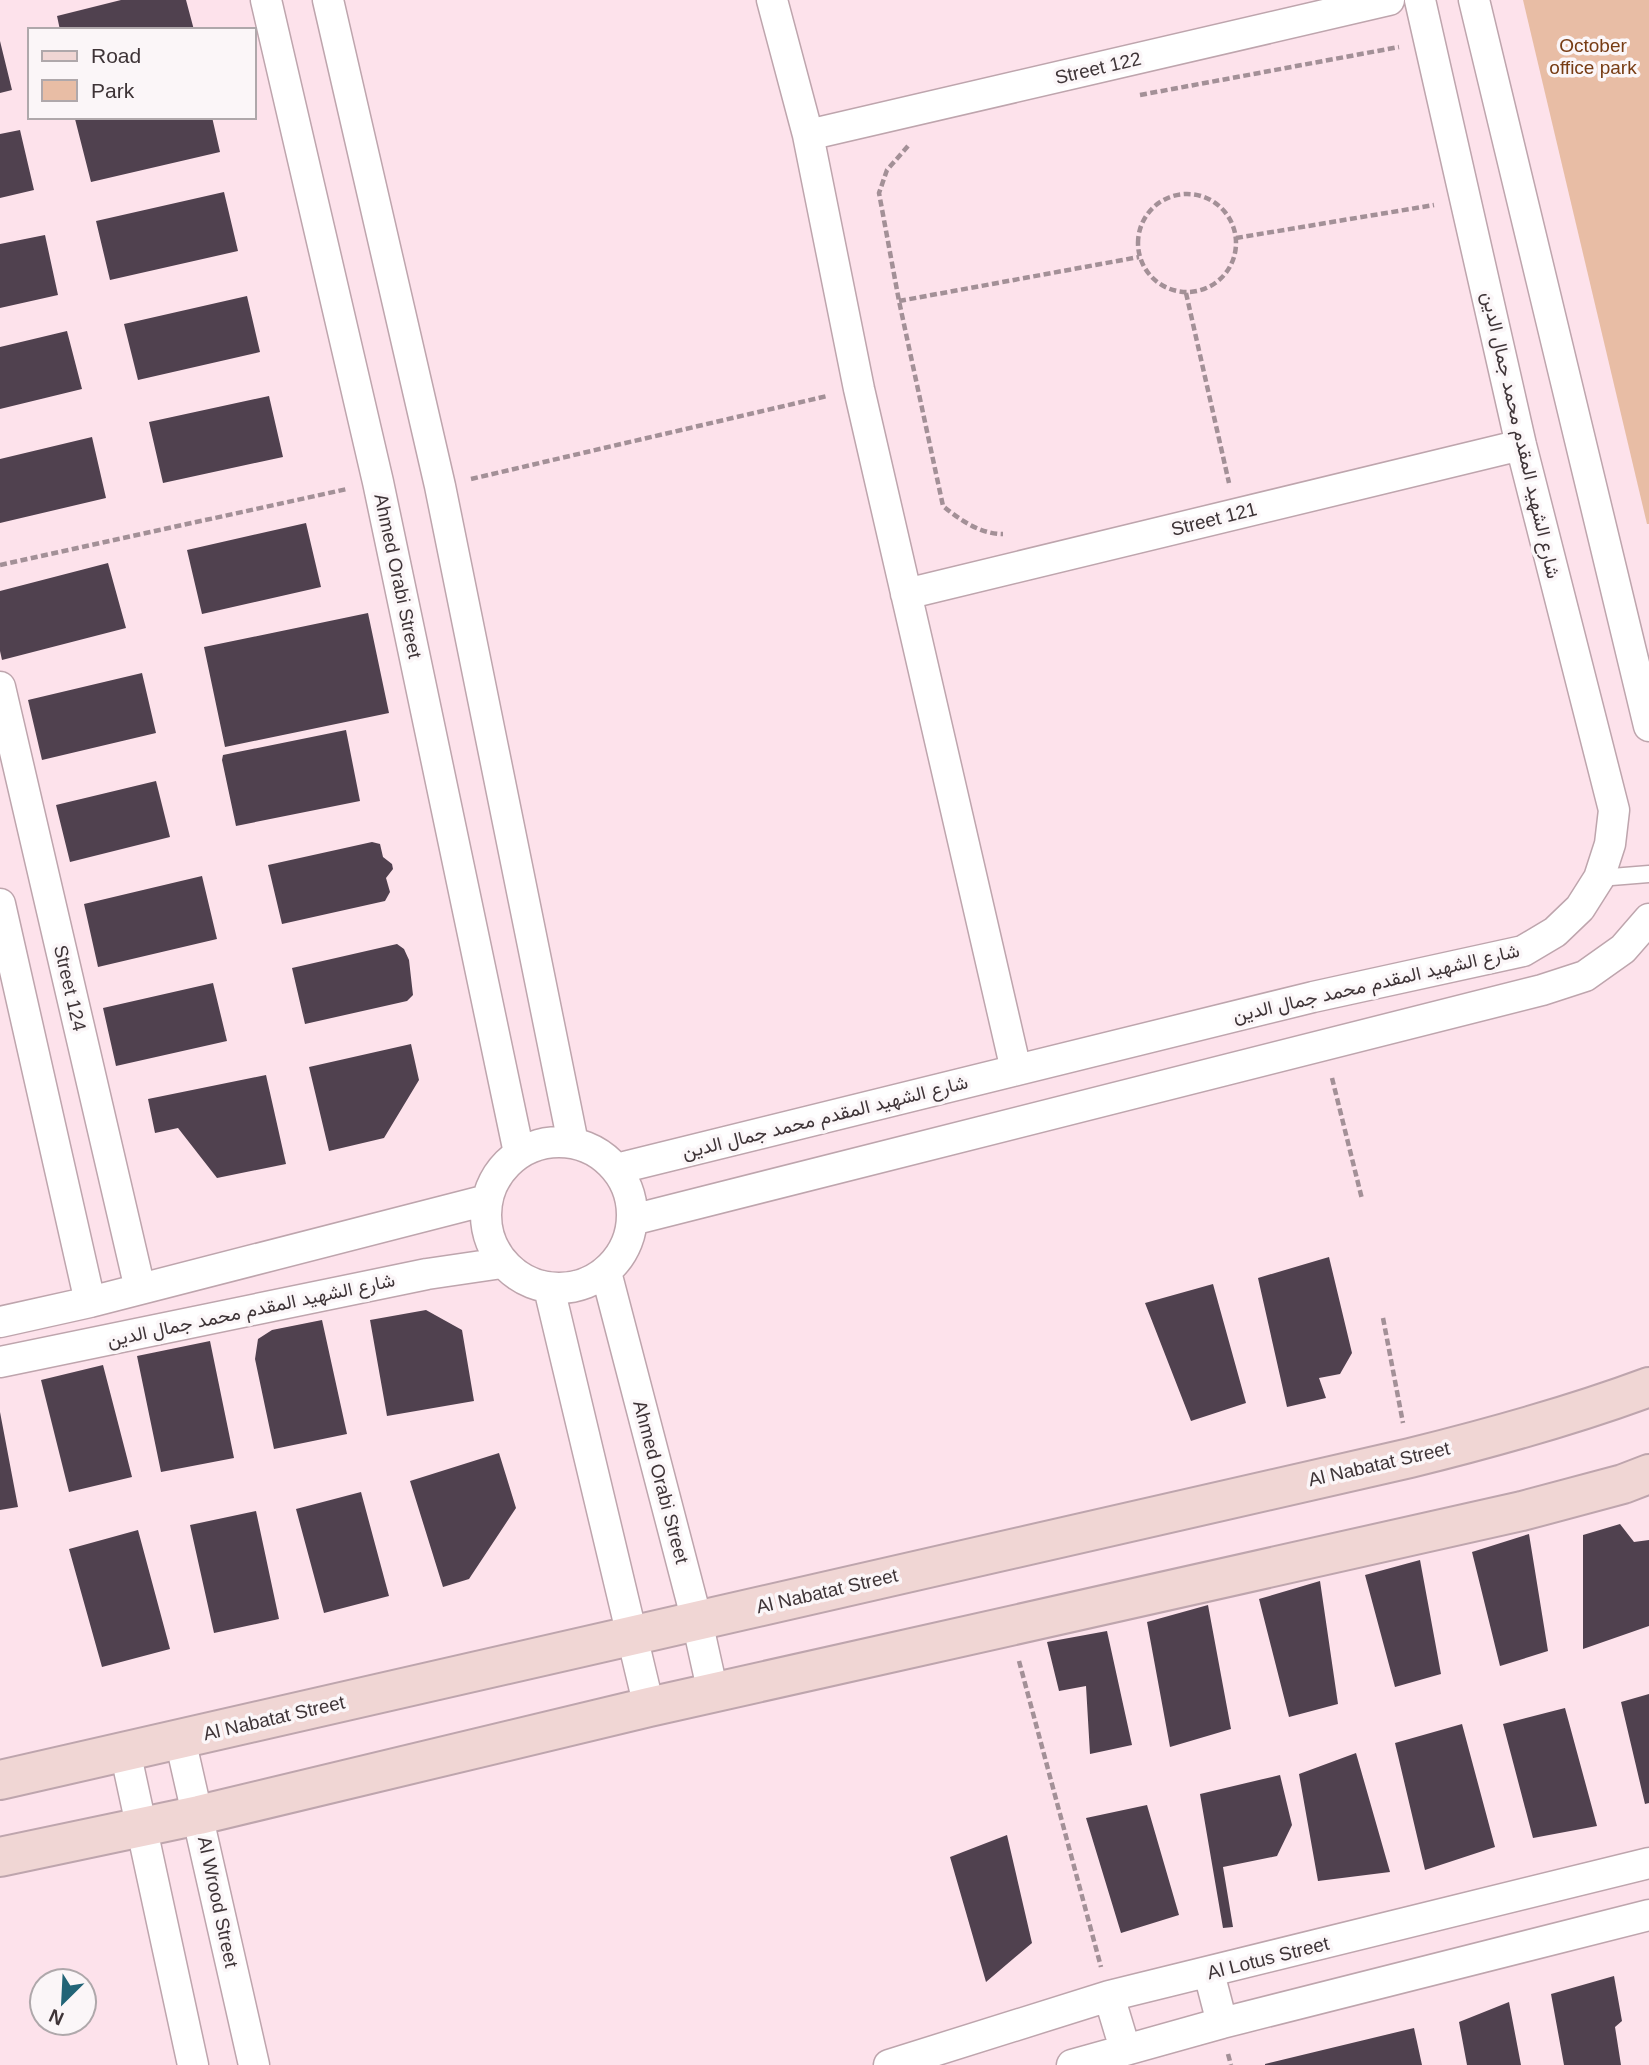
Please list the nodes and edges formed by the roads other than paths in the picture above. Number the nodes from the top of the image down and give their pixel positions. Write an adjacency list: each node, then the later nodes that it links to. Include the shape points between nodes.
1 (266, 0): 18 (street, Ahmed Orabi Street, via 378,482)
2 (328, 0): 17 (street, via 440,486)
3 (772, 0): 7 (street)
4 (1389, 0): 7 (street, Street 122)
5 (1420, 0): 8 (street, شارع الشهيد المقدم محمد جمال الدين)
6 (1474, 0): 11 (street)
7 (808, 135): 9 (street)
8 (1521, 445): 9 (street, Street 121); 13 (street, شارع الشهيد المقدم محمد جمال الدين, via 1614,810)
9 (906, 594): 16 (street)
10 (0, 687): 25 (street, Street 124)
11 (1649, 726)
12 (1649, 874): 13 (lane)
13 (1599, 878): 16 (street, شارع الشهيد المقدم محمد جمال الدين, via 1580,908 1555,932 1523,951)
14 (0, 904): 26 (street)
15 (1649, 919): 21 (street, via 1623,949 1585,976 1542,990)
16 (1016, 1070): 19 (street, شارع الشهيد المقدم محمد جمال الدين)
17 (573, 1143): 18 (street, via 554,1142); 19 (street, via 597,1153)
18 (519, 1153): 20 (street, via 493,1182)
19 (616, 1169): 21 (street, via 631,1202)
20 (487, 1200): 22 (street, via 486,1222); 25 (street)
21 (632, 1220): 23 (street, via 620,1257)
22 (502, 1263): 24 (street, via 531,1283); 28 (street, شارع الشهيد المقدم محمد جمال الدين, via 427,1274)
23 (606, 1272): 24 (street, via 589,1283); 31 (street, Ahmed Orabi Street)
24 (549, 1288): 32 (street)
25 (140, 1289): 26 (street)
26 (90, 1302): 27 (street)
27 (0, 1322)
28 (0, 1362)
29 (1649, 1387): 31 (street, Al Nabatat Street, via 1516,1431 1410,1458)
30 (1649, 1474): 33 (street, via 1522,1511)
31 (697, 1621): 32 (street, Al Nabatat Street); 33 (street, Ahmed Orabi Street)
32 (633, 1636): 34 (street); 35 (street, Al Nabatat Street)
33 (713, 1693): 34 (street)
34 (649, 1707): 38 (street)
35 (180, 1739): 36 (street, Al Nabatat Street); 38 (street, Al Wrood Street)
36 (125, 1751): 37 (street, Al Nabatat Street); 39 (street)
37 (0, 1780)
38 (199, 1815): 39 (street); 48 (street, Al Wrood Street)
39 (141, 1827): 40 (street); 47 (street)
40 (0, 1857)
41 (1649, 1863): 43 (street, Al Lotus Street)
42 (1649, 1915): 45 (street)
43 (1209, 1973): 44 (street, Al Lotus Street); 45 (street)
44 (1109, 1996): 46 (street); 49 (street, Al Lotus Street)
45 (1222, 2023): 46 (street)
46 (1125, 2049): 50 (street)
47 (193, 2065)
48 (254, 2065)
49 (889, 2065)
50 (1072, 2065)

